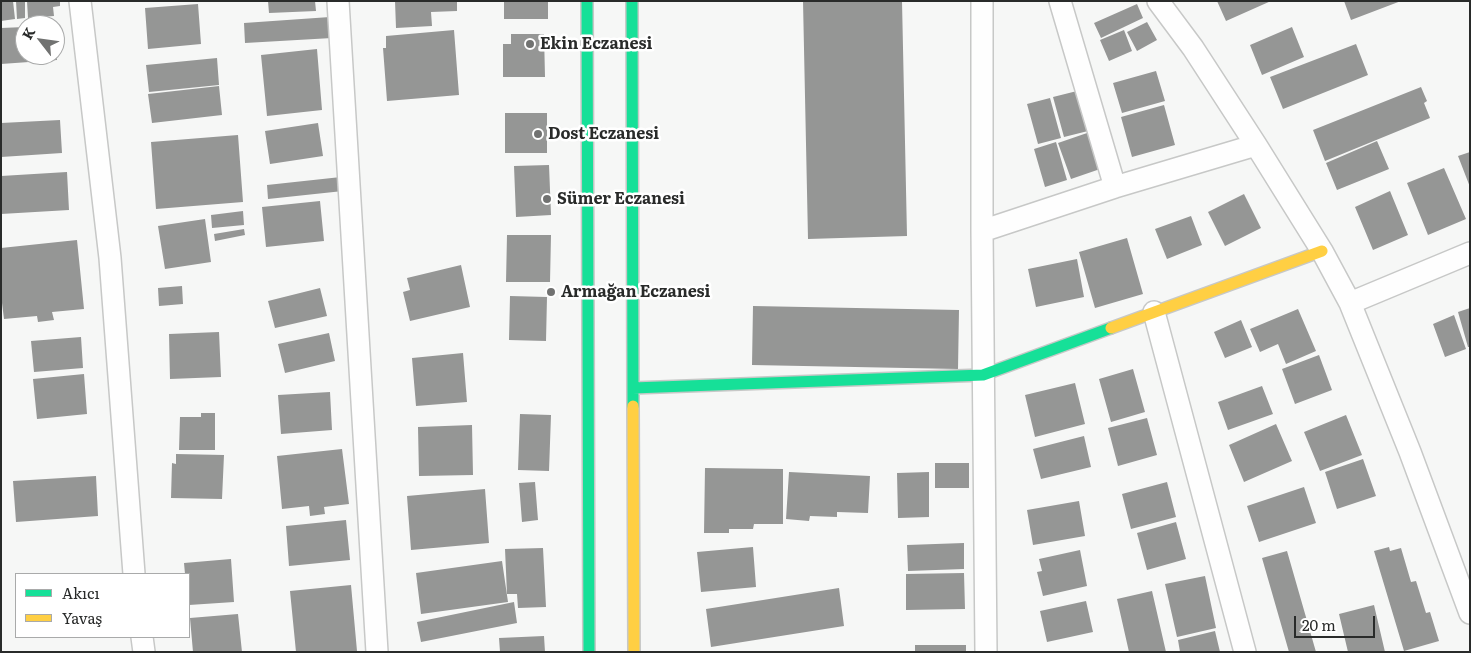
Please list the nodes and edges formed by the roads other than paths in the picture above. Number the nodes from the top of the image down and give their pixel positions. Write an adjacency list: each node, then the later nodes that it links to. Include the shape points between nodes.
1 (80, 1): 17 (street, via 110,258)
2 (338, 1): 21 (street)
3 (587, 1): 22 (street)
4 (632, 1): 16 (street)
5 (982, 1): 10 (street)
6 (1060, 1): 9 (street)
7 (1158, 1): 8 (street)
8 (1256, 145): 9 (street); 11 (street)
9 (1115, 187): 10 (street)
10 (982, 232): 15 (street)
11 (1322, 251): 13 (street); 14 (street)
12 (1470, 253): 13 (street)
13 (1350, 303): 18 (street)
14 (1154, 312): 15 (street); 25 (street)
15 (983, 375): 16 (street); 24 (street)
16 (633, 388): 23 (street)
17 (134, 573)
18 (1470, 613)
19 (142, 638): 20 (street)
20 (144, 652)
21 (376, 652)
22 (589, 652)
23 (634, 652)
24 (986, 652)
25 (1244, 652)

